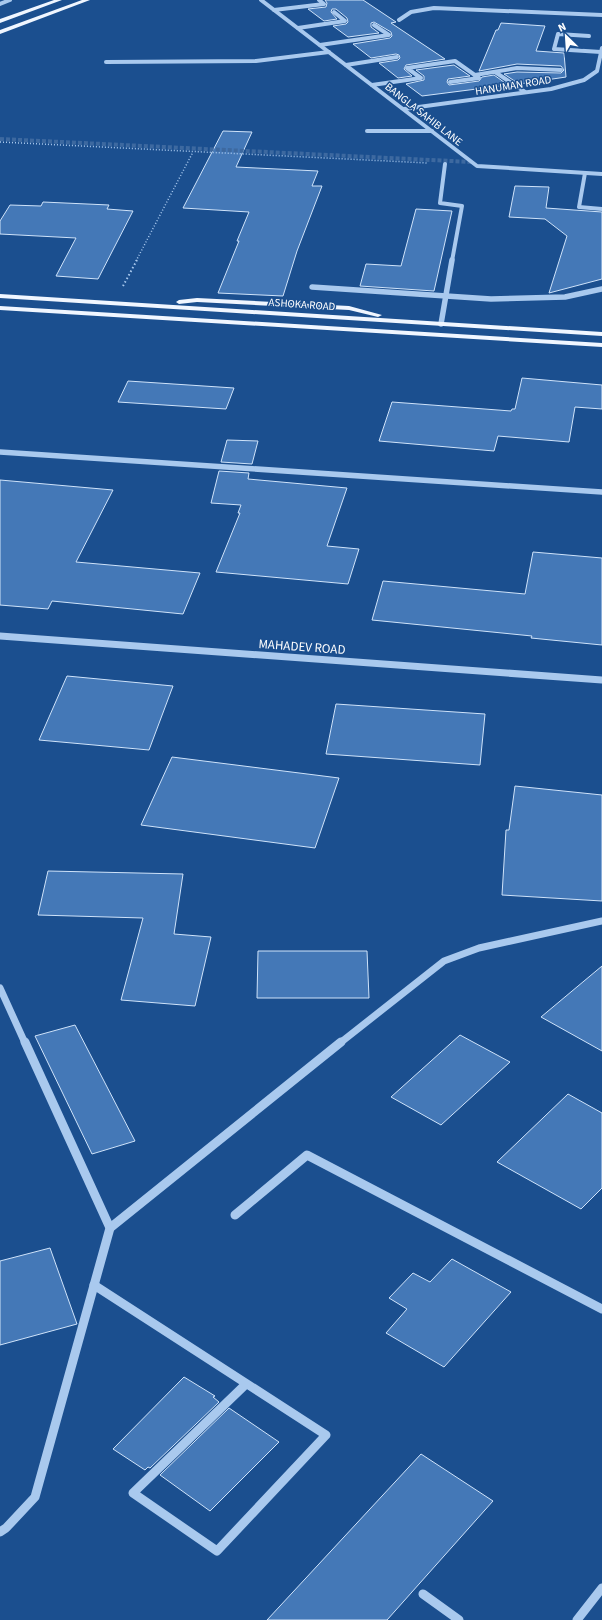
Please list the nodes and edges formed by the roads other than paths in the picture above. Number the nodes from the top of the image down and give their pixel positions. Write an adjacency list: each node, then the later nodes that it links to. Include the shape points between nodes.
1 (10, 0): 6 (street)
2 (59, 0): 11 (main road)
3 (87, 0): 14 (main road)
4 (261, 0): 7 (street, BANGLA SAHIB LANE)
5 (318, 0): 7 (street, via 324,4)
6 (0, 4)
7 (274, 10): 13 (street, BANGLA SAHIB LANE)
8 (334, 12): 13 (street, via 346,21)
9 (602, 15): 10 (street, via 434,8 411,12)
10 (399, 20)
11 (0, 21)
12 (374, 25): 16 (street, via 389,35)
13 (298, 28): 16 (street, BANGLA SAHIB LANE)
14 (0, 32)
15 (589, 36): 17 (street, via 558,34 554,49)
16 (320, 45): 18 (street, BANGLA SAHIB LANE)
17 (602, 50): 27 (street, HANUMAN ROAD, via 597,70 584,80)
18 (329, 52): 20 (street, via 256,61); 21 (street, BANGLA SAHIB LANE)
19 (397, 57): 21 (street)
20 (106, 62)
21 (346, 65): 26 (street, BANGLA SAHIB LANE)
22 (561, 70): 23 (street, via 517,68)
23 (495, 72): 24 (street); 27 (street)
24 (475, 75): 25 (street, via 479,78); 26 (street, via 455,61 407,68 421,78)
25 (450, 82)
26 (372, 85): 28 (street, BANGLA SAHIB LANE)
27 (525, 92): 28 (street, HANUMAN ROAD)
28 (404, 109): 30 (street, BANGLA SAHIB LANE)
29 (367, 130): 30 (street)
30 (432, 131): 32 (street, BANGLA SAHIB LANE, via 477,166)
31 (445, 164): 38 (street, via 440,203 462,206)
32 (585, 173): 33 (street, BANGLA SAHIB LANE); 34 (street, via 579,208)
33 (602, 174)
34 (602, 209)
35 (312, 287): 38 (street)
36 (602, 288): 38 (street, via 565,297 491,299)
37 (0, 296): 40 (main road, ASHOKA ROAD)
38 (445, 296): 40 (street)
39 (0, 308): 42 (main road, ASHOKA ROAD)
40 (441, 324): 41 (main road, ASHOKA ROAD)
41 (602, 334)
42 (602, 345)
43 (0, 452): 44 (street)
44 (602, 492)
45 (0, 636): 46 (street, MAHADEV ROAD)
46 (602, 680)
47 (602, 921): 50 (street, via 479,948 444,961)
48 (0, 988): 50 (street)
49 (235, 1215): 52 (street, via 307,1155)
50 (110, 1228): 51 (street)
51 (94, 1285): 53 (street); 54 (street, via 35,1497)
52 (602, 1310)
53 (246, 1384): 53 (street, via 133,1493 217,1551 326,1434)
54 (0, 1532)
55 (602, 1588): 58 (street)
56 (423, 1594): 57 (street)
57 (459, 1620)
58 (576, 1620)

